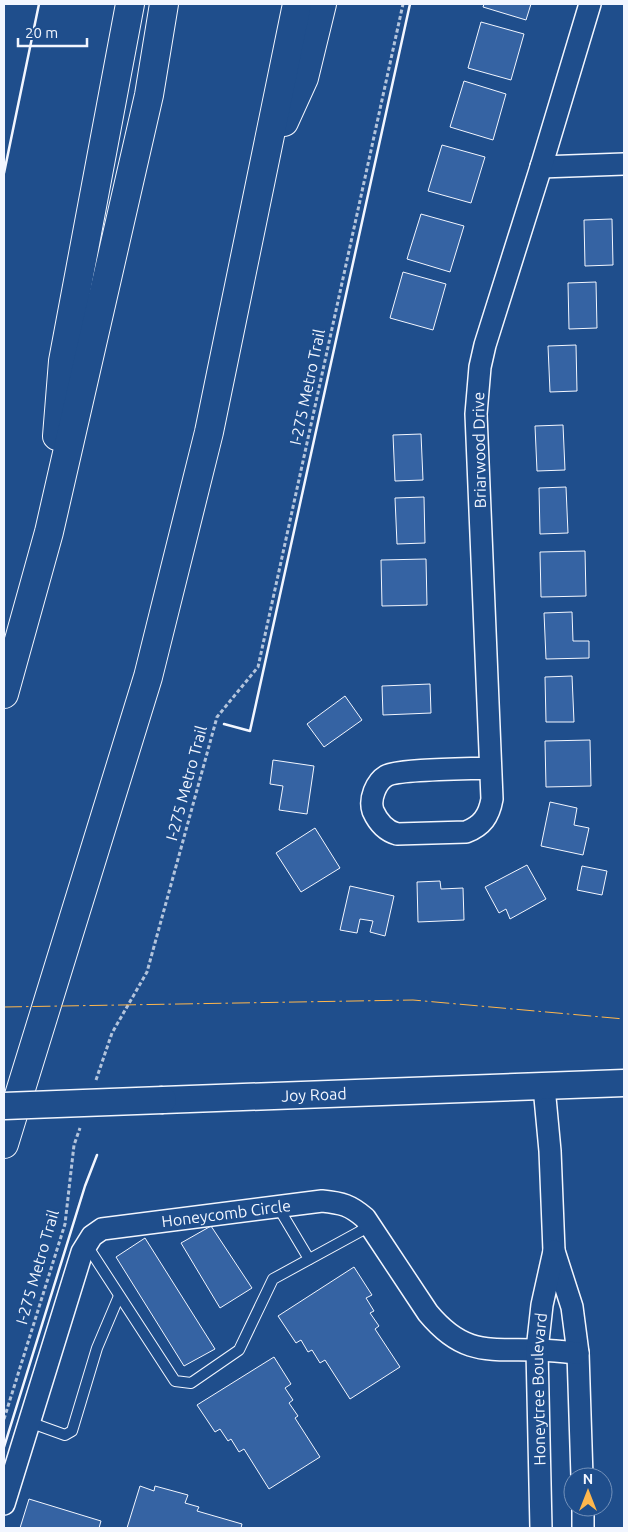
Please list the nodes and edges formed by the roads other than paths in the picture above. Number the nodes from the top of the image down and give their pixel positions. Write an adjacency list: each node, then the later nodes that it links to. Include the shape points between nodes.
1 (130, 4): 9 (highway, via 62,361)
2 (164, 4): 9 (highway, via 149,95)
3 (297, 4): 6 (highway)
4 (322, 4): 6 (highway, via 304,78)
5 (590, 4): 8 (street, Briarwood Drive)
6 (266, 162): 15 (highway, via 209,432 148,676)
7 (624, 164): 8 (street)
8 (541, 167): 11 (street, Briarwood Drive, via 485,345 477,390)
9 (49, 532): 10 (highway)
10 (4, 694)
11 (490, 768): 11 (street, Briarwood Drive, via 491,806 488,815 476,828 466,832 397,834 389,832 375,814 372,805 376,788 386,776)
12 (624, 1083): 13 (street, Joy Road)
13 (544, 1087): 14 (street, Joy Road, bridge); 19 (street, Honeytree Boulevard)
14 (4, 1106)
15 (4, 1144)
16 (278, 1207): 17 (street, Honeycomb Circle, via 322,1201 340,1203 354,1208); 18 (street, Honeycomb Circle, via 102,1229); 20 (lane)
17 (370, 1226): 20 (lane); 22 (street, Honeycomb Circle, via 428,1313 449,1334 466,1344 485,1349)
18 (86, 1244): 21 (lane); 24 (street)
19 (554, 1251): 22 (street, Honeytree Boulevard, via 542,1304); 23 (street, Honeytree Boulevard, via 572,1307)
20 (309, 1259): 21 (lane, via 273,1279 240,1350 191,1383 175,1382)
21 (119, 1296): 24 (lane, via 97,1348 72,1431 65,1435)
22 (537, 1350): 23 (street, Honeycomb Circle); 27 (street, Honeytree Boulevard)
23 (578, 1353): 25 (street, Honeytree Boulevard)
24 (29, 1422): 26 (street)
25 (582, 1467)
26 (4, 1504)
27 (541, 1528)

